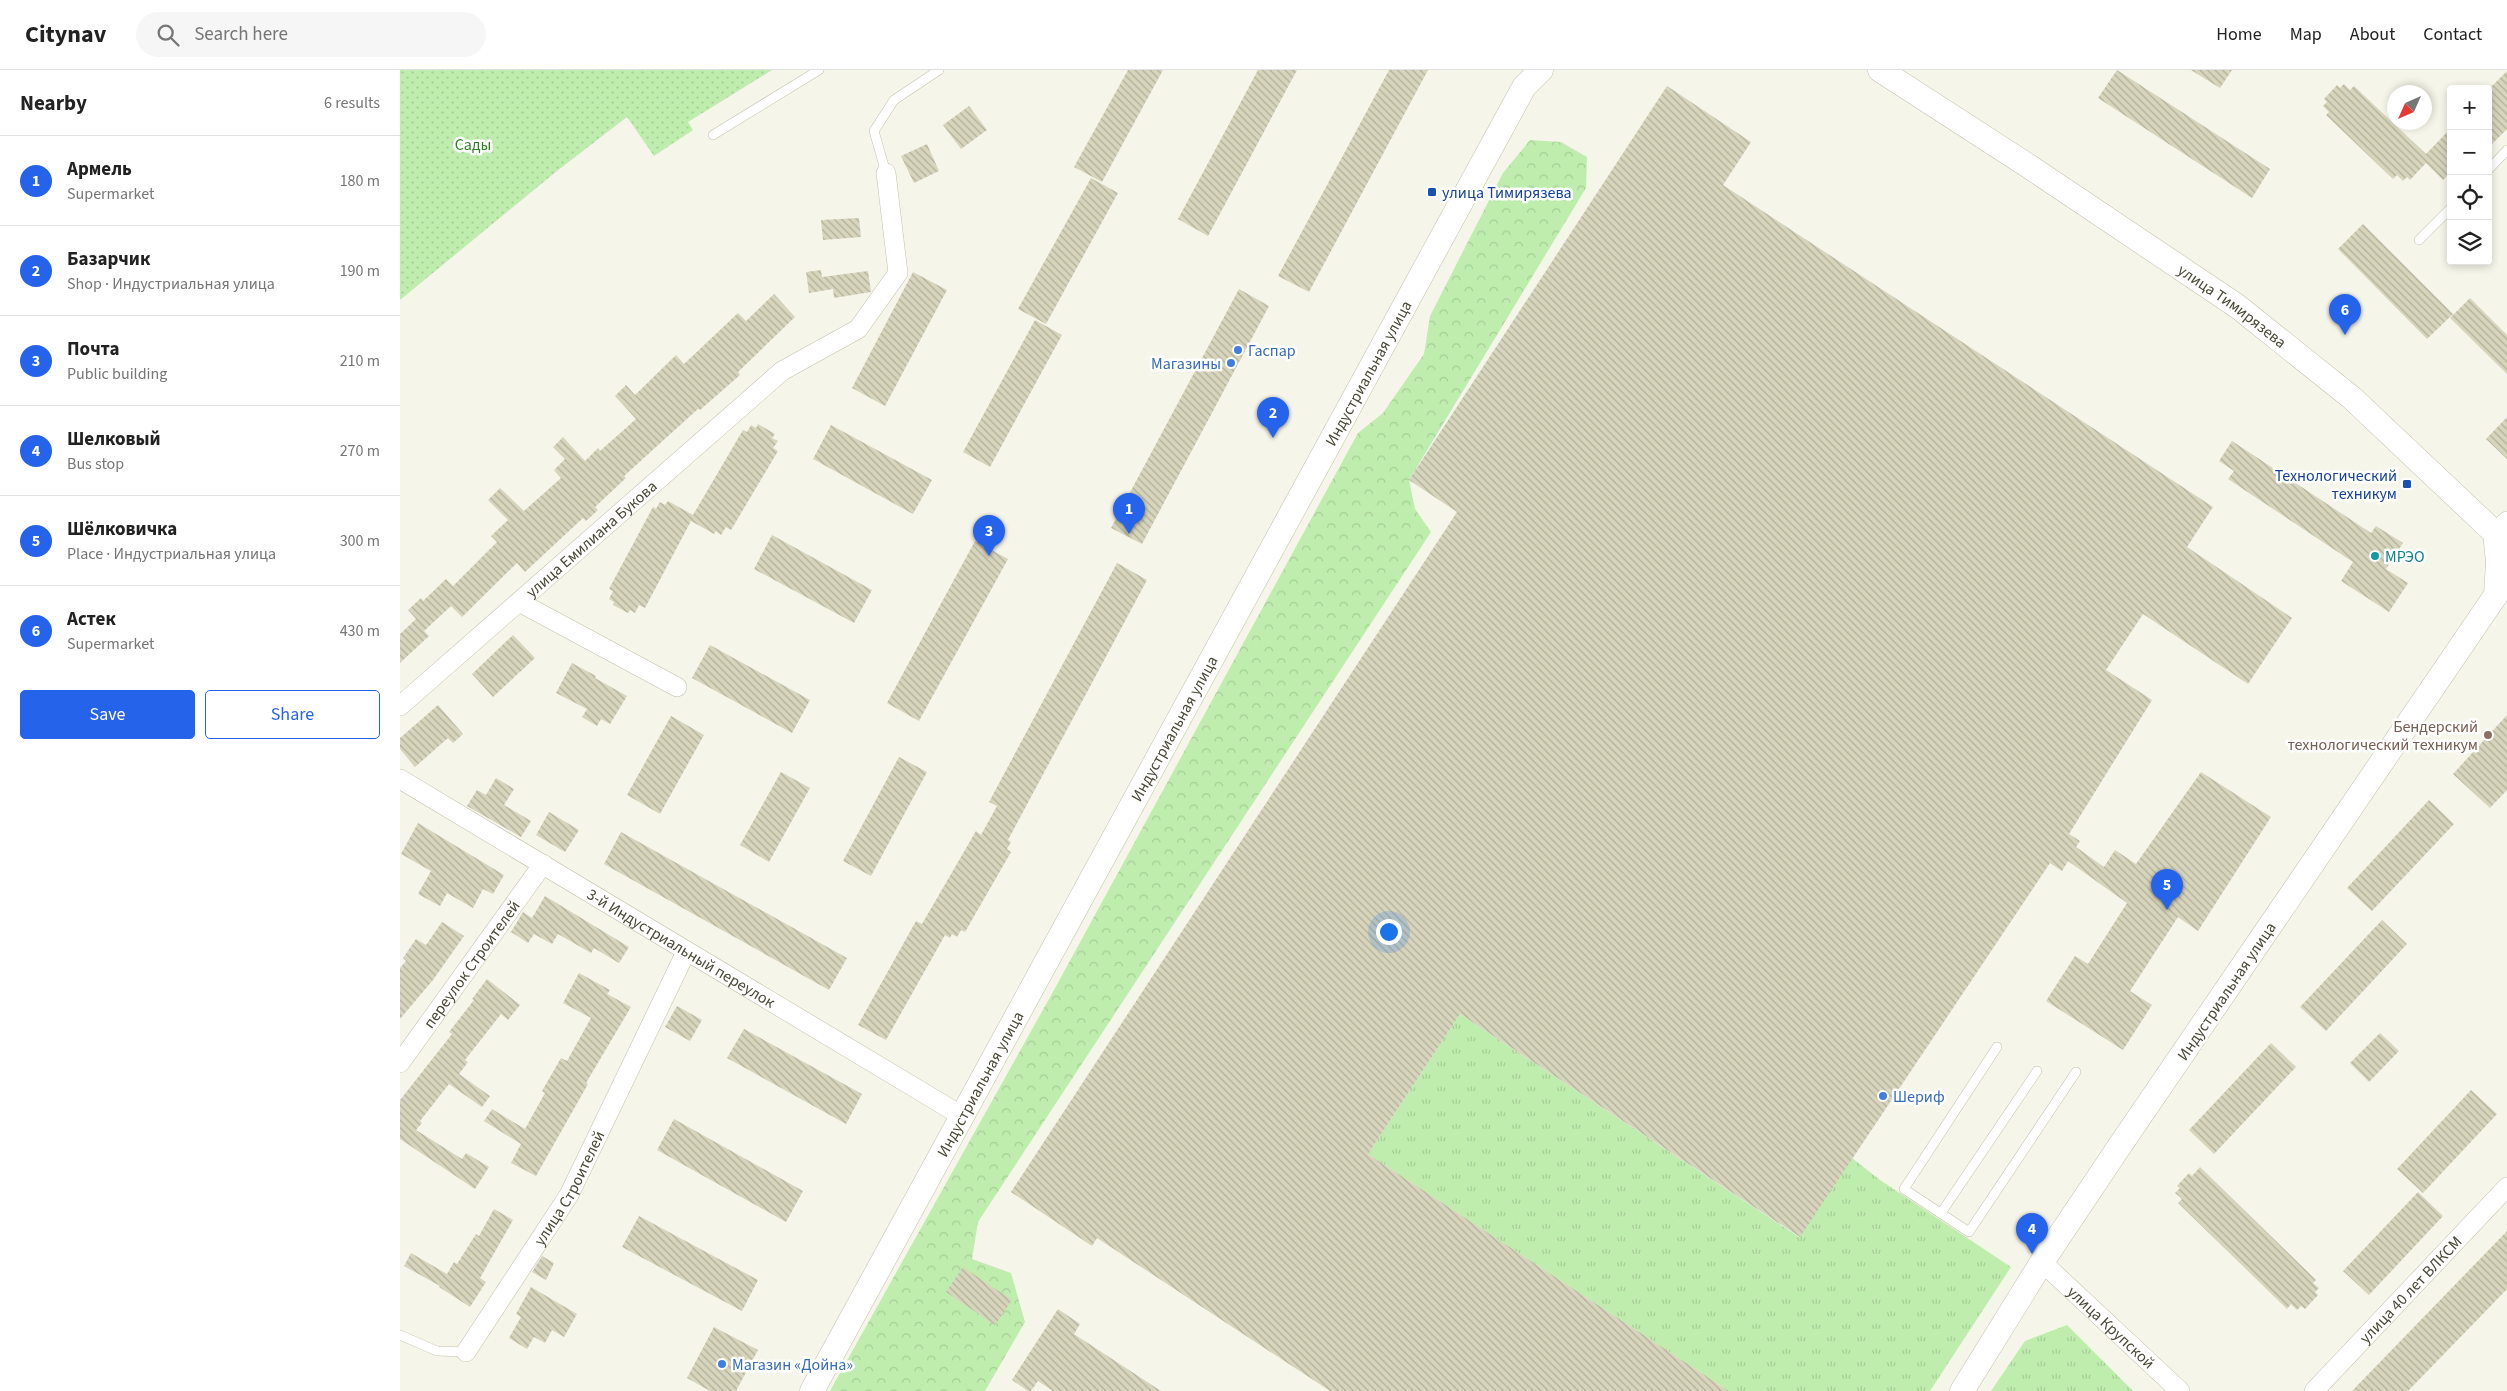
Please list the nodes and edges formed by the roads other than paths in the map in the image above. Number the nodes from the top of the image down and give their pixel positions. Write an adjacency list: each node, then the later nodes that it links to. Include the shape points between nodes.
1 (819, 70): 5 (lane)
2 (939, 70): 8 (lane, via 894,100 874,131)
3 (1541, 70): 23 (street, Индустриальная улица, via 1524,87)
4 (1880, 70): 11 (street, улица Тимирязева, via 2237,306 2352,398)
5 (713, 135)
6 (2507, 150): 7 (lane)
7 (2492, 166)
8 (886, 173): 13 (street, улица Емилиана Букова, via 898,273 858,329 782,371)
9 (2447, 212): 10 (lane)
10 (2419, 240)
11 (2501, 527): 12 (street, улица Тимирязева, via 2498,562)
12 (2502, 598): 26 (street, Индустриальная улица)
13 (519, 602): 14 (street); 15 (street, улица Емилиана Букова)
14 (677, 687)
15 (400, 706)
16 (400, 779): 17 (street, 3-й Индустриальный переулок)
17 (542, 864): 18 (street, 3-й Индустриальный переулок); 20 (street, переулок Строителей)
18 (686, 952): 23 (street, 3-й Индустриальный переулок); 28 (street, улица Строителей, via 569,1195)
19 (1997, 1047): 25 (lane, via 1904,1188)
20 (400, 1063)
21 (2037, 1072): 25 (lane)
22 (2076, 1072): 25 (lane, via 1969,1232)
23 (962, 1116): 29 (street, Индустриальная улица)
24 (2507, 1187): 32 (street, улица 40 лет ВЛКСМ)
25 (1941, 1214)
26 (2042, 1262): 30 (street, Индустриальная улица); 31 (street, улица Крупской)
27 (400, 1335): 28 (lane, улица Строителей, via 437,1351)
28 (466, 1352)
29 (812, 1391)
30 (1962, 1391)
31 (2180, 1391)
32 (2314, 1391)

